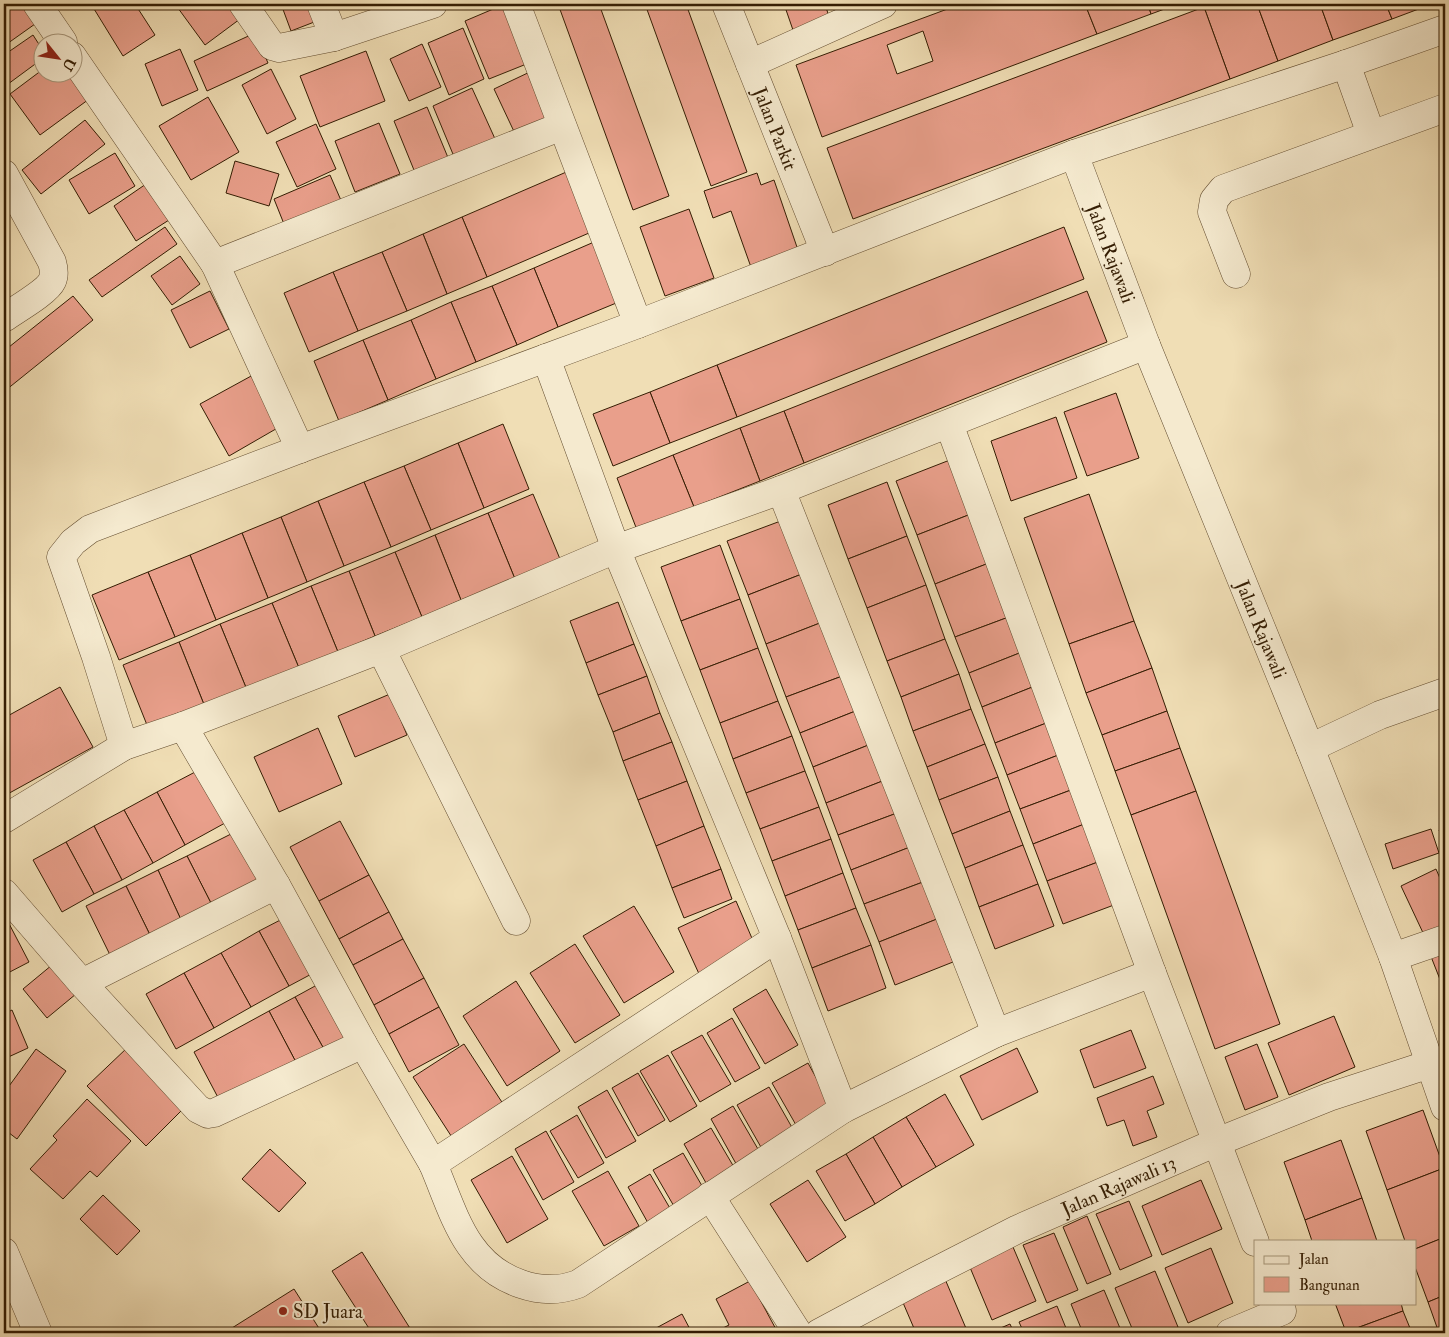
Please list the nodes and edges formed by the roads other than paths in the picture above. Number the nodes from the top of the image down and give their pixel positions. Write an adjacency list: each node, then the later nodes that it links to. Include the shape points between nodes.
1 (37, 4): 9 (street)
2 (243, 4): 10 (street, via 275,48)
3 (321, 4): 10 (street)
4 (433, 4): 10 (street)
5 (516, 4): 15 (street)
6 (726, 4): 11 (street, Jalan Parkit)
7 (883, 4): 11 (street)
8 (1445, 28): 12 (street)
9 (56, 32)
10 (334, 37)
11 (750, 64): 19 (street, Jalan Parkit)
12 (1346, 64): 16 (street); 17 (street)
13 (82, 71): 20 (street)
14 (1445, 108): 16 (street)
15 (562, 126): 20 (street); 23 (street)
16 (1371, 134): 21 (street, via 1223,189 1214,200 1212,212)
17 (1074, 154): 19 (street); 24 (street, Jalan Rajawali)
18 (4, 174): 22 (street, via 52,262 54,272 52,282 45,290)
19 (825, 252): 23 (street)
20 (215, 264): 27 (street)
21 (1236, 274)
22 (4, 318)
23 (638, 324): 25 (street)
24 (1146, 345): 26 (street); 34 (street, Jalan Rajawali)
25 (546, 358): 27 (street); 29 (street)
26 (949, 424): 28 (street); 42 (street)
27 (300, 449): 33 (street, via 90,528 61,557)
28 (781, 490): 29 (street); 44 (street)
29 (616, 548): 30 (street); 39 (street)
30 (380, 649): 32 (street); 38 (street)
31 (1445, 692): 34 (street, via 1380,715)
32 (183, 726): 33 (street); 36 (street)
33 (124, 746): 35 (street)
34 (1310, 748): 41 (street, Jalan Rajawali)
35 (4, 819)
36 (276, 885): 43 (street); 45 (street)
37 (4, 893): 43 (street)
38 (516, 921)
39 (777, 938): 48 (street); 50 (street)
40 (1445, 939): 41 (street)
41 (1392, 957): 46 (street, Jalan Rajawali)
42 (1152, 973): 44 (street); 49 (street)
43 (82, 983): 45 (street, via 198,1109 208,1114)
44 (996, 1033): 48 (street)
45 (364, 1044): 50 (street)
46 (1430, 1064): 47 (street, Jalan Rajawali); 49 (street, Jalan Rajawali 13, via 1329,1097)
47 (1445, 1107)
48 (843, 1109): 51 (street)
49 (1217, 1142): 52 (street); 57 (street, Jalan Rajawali 13, via 1018,1229)
50 (433, 1164): 51 (street, via 466,1240 485,1264 506,1278 550,1290 578,1284)
51 (710, 1196): 56 (street)
52 (1254, 1240)
53 (4, 1252): 55 (street)
54 (1283, 1316): 58 (street)
55 (38, 1333)
56 (798, 1333)
57 (819, 1333)
58 (1230, 1333)

